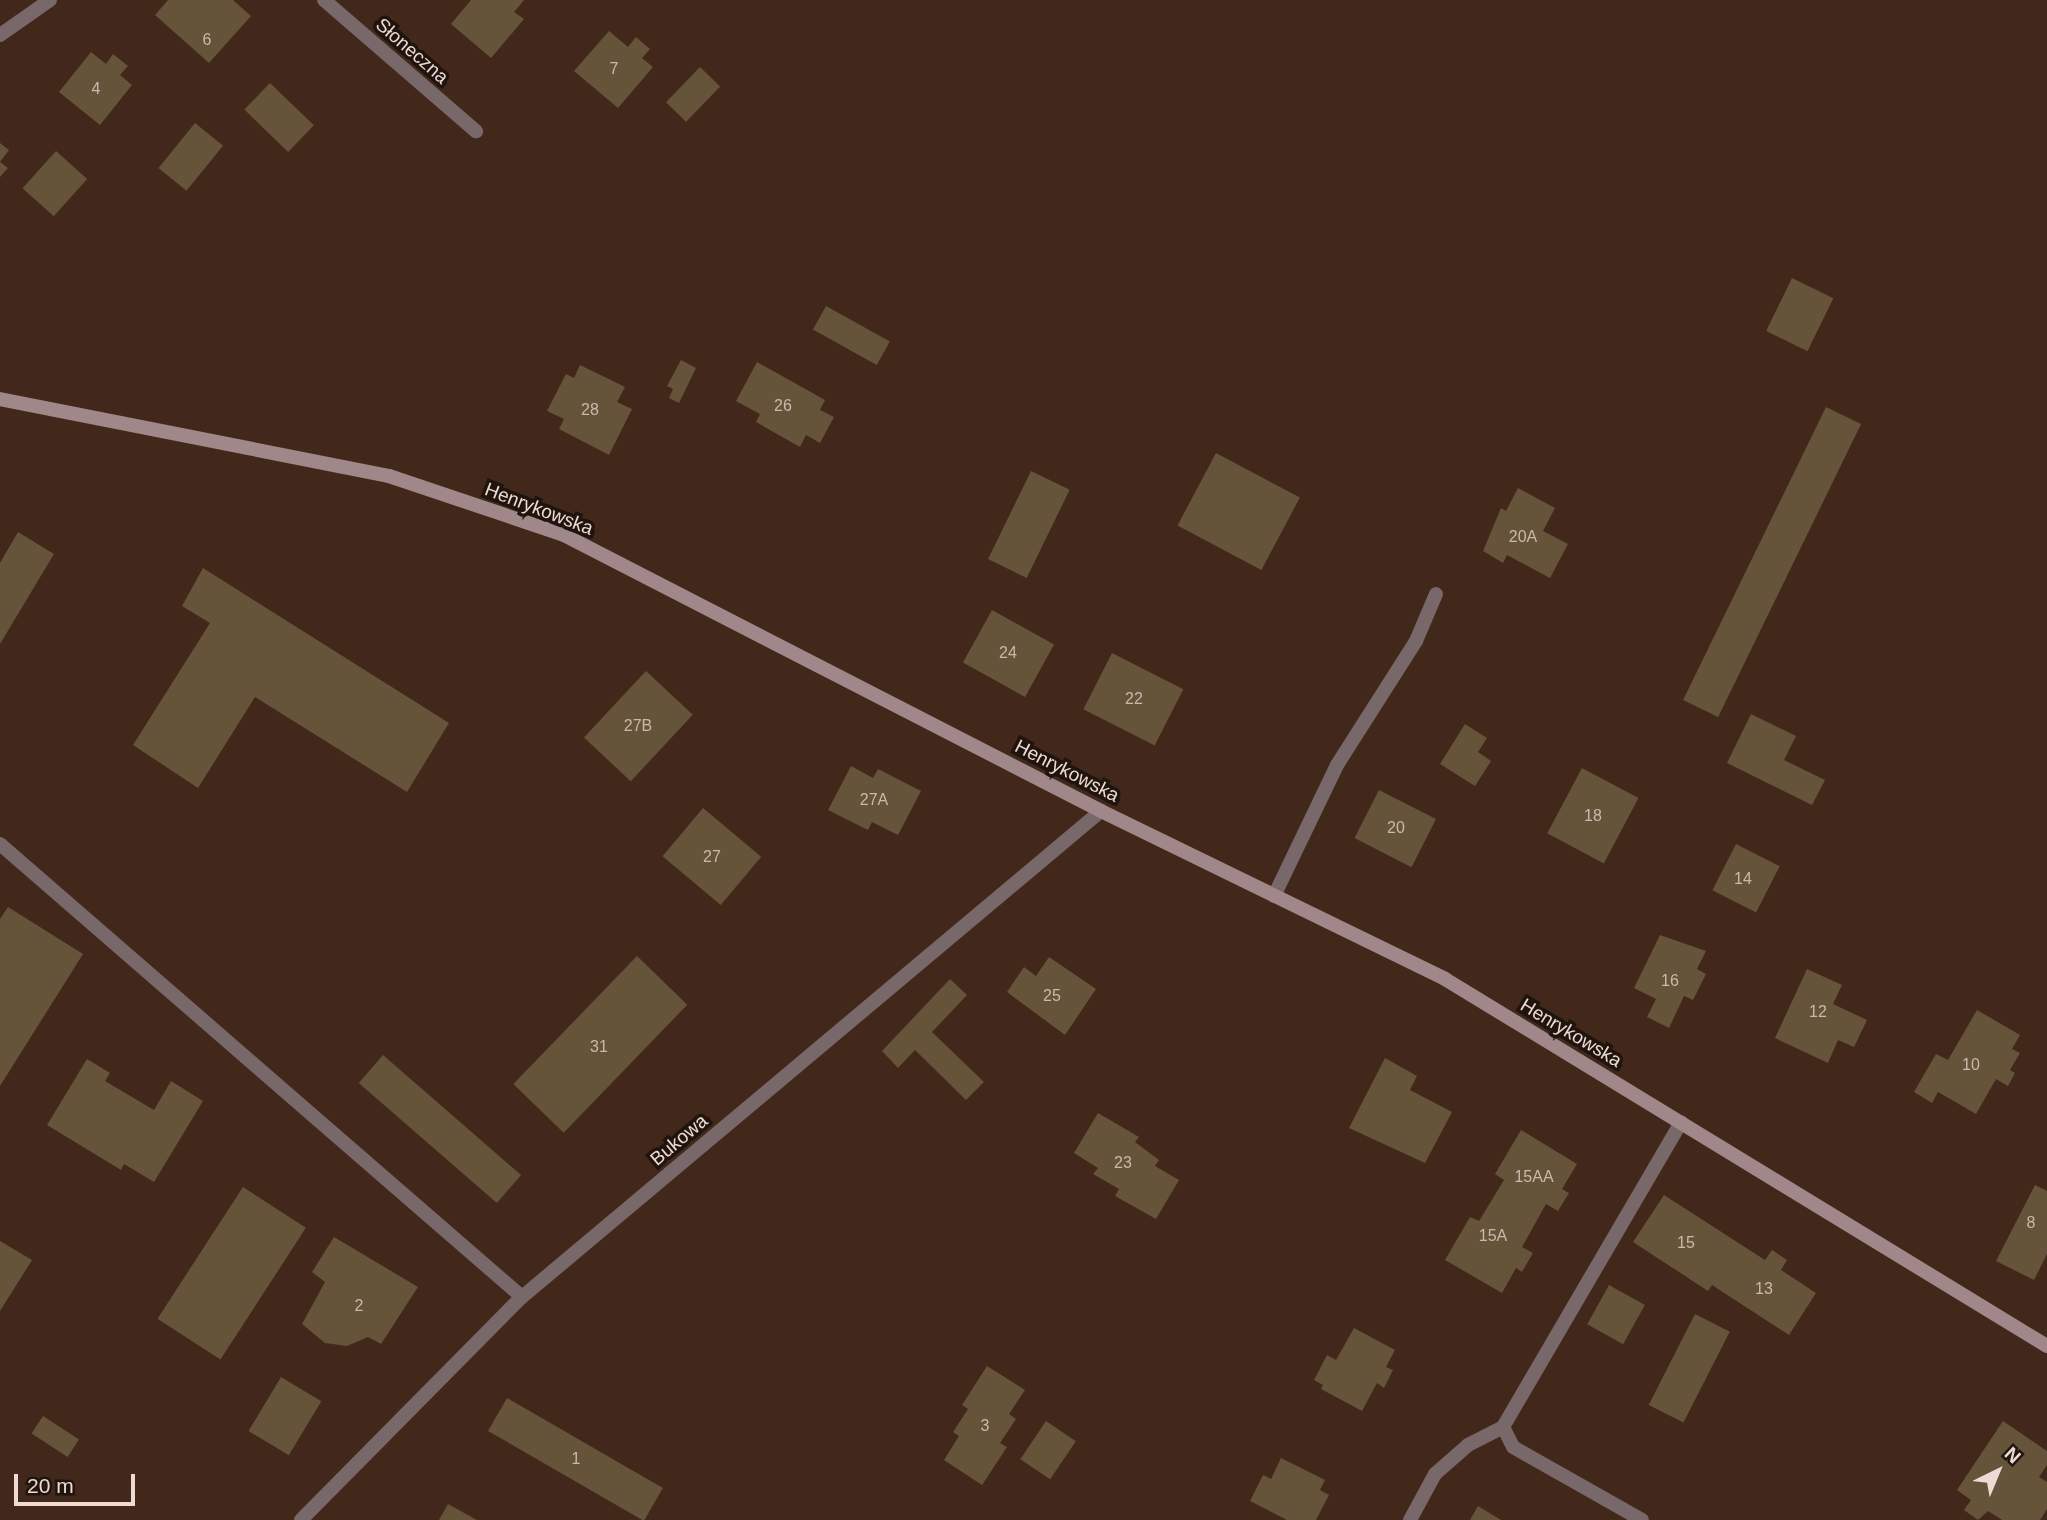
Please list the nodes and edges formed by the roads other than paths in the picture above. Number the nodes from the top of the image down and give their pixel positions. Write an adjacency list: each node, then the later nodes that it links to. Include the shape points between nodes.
1 (50, 0): 3 (street)
2 (324, 0): 4 (street, Słoneczna)
3 (0, 35)
4 (476, 131)
5 (0, 399): 7 (street, Henrykowska, via 389,476 564,535)
6 (1436, 594): 9 (street, via 1416,640 1337,765)
7 (1101, 811): 9 (street, Henrykowska); 11 (street, Bukowa)
8 (0, 844): 11 (street)
9 (1273, 896): 10 (street, Henrykowska, via 1445,979)
10 (1681, 1122): 12 (street, Henrykowska); 13 (street)
11 (522, 1297): 14 (street, Bukowa)
12 (2047, 1346)
13 (1503, 1427): 15 (street, via 1468,1445 1435,1474); 16 (street, via 1513,1447)
14 (301, 1520)
15 (1410, 1520)
16 (1642, 1520)

